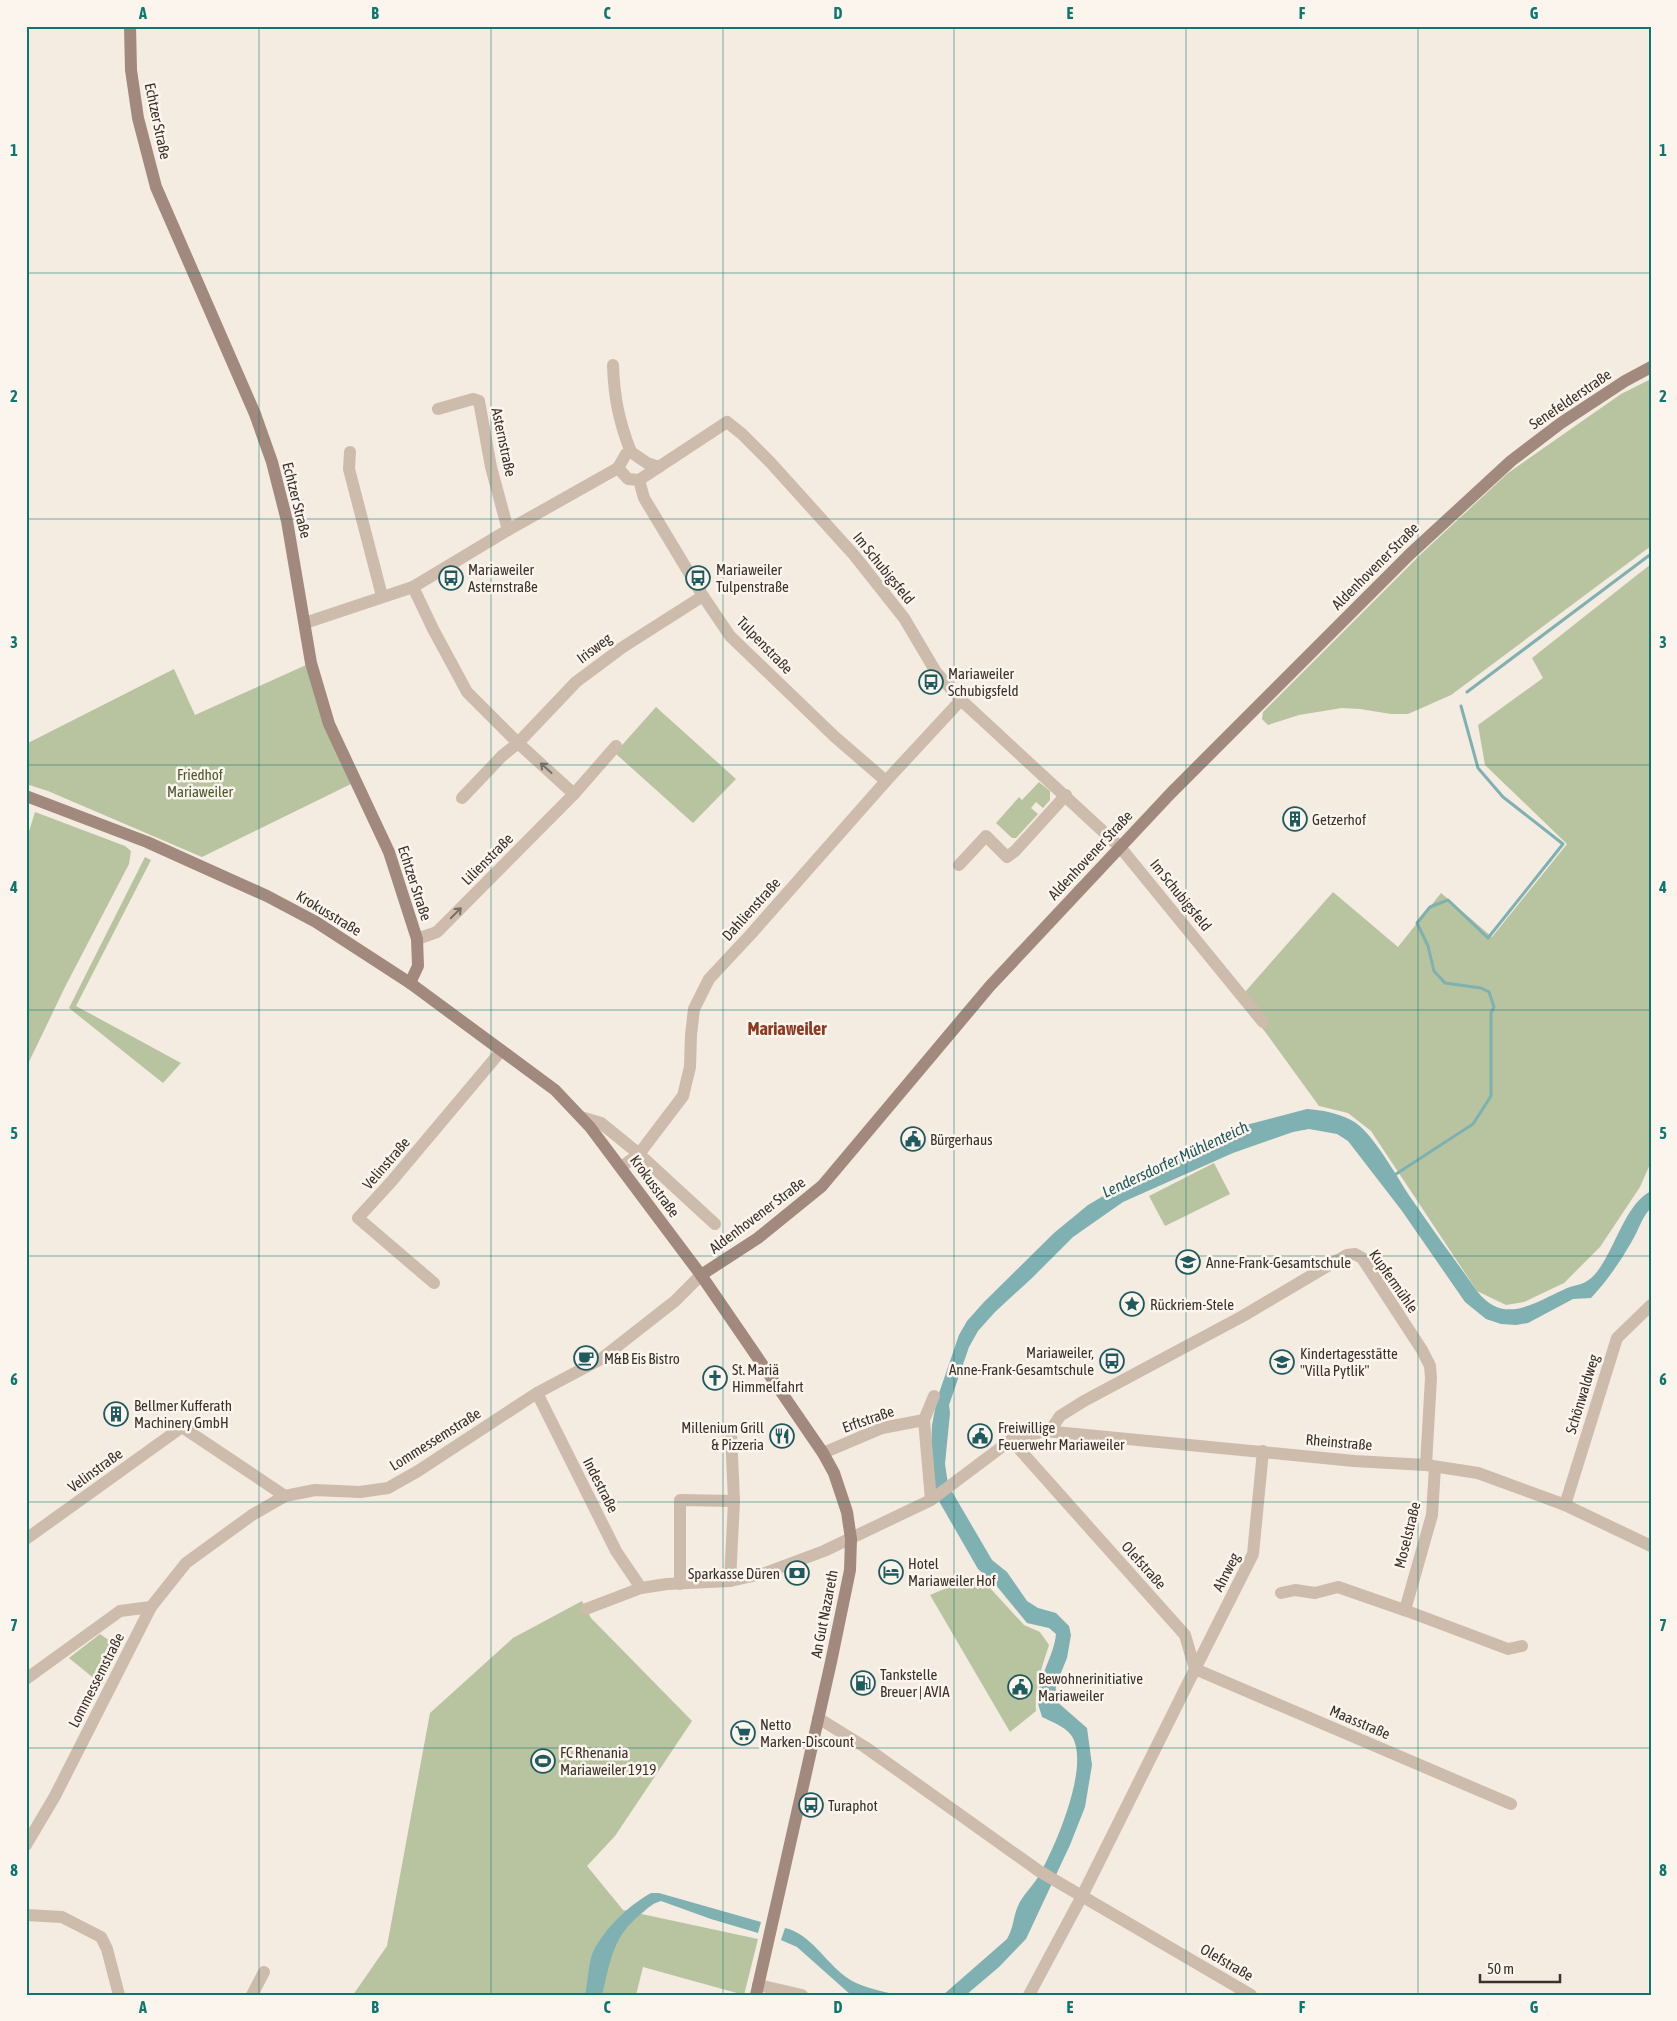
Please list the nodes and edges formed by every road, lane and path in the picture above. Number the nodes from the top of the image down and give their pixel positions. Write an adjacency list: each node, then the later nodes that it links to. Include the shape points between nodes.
1 (130, 26): 15 (main road, Echtzer Straße, via 131,70 138,118 156,187 261,431 287,521)
2 (613, 365): 6 (street, via 614,395 621,428)
3 (1651, 367): 7 (main road, Senefelderstraße, via 1561,423)
4 (438, 409): 11 (street, Asternstraße, via 479,401 490,467)
5 (350, 452): 13 (street, via 349,469)
6 (631, 452): 8 (street); 9 (street, via 626,454)
7 (1511, 461): 24 (main road, Aldenhovener Straße, via 1410,554)
8 (660, 467): 10 (street); 16 (street, Im Schubigsfeld, via 727,422 811,507 872,578 904,618 928,662)
9 (618, 468): 10 (street, via 628,479); 11 (street)
10 (639, 480): 14 (street, Tulpenstraße, via 644,498)
11 (508, 530): 12 (street)
12 (413, 587): 13 (street); 17 (street, via 467,692)
13 (382, 596): 15 (street)
14 (703, 596): 17 (street, Irisweg, via 623,647 576,682); 19 (street, Tulpenstraße, via 730,636 835,737)
15 (305, 623): 26 (main road, Echtzer Straße, via 311,663 329,724 389,852)
16 (961, 700): 19 (street, Dahlienstraße); 22 (street, Im Schubigsfeld)
17 (518, 743): 20 (street, one-way to 17); 23 (street)
18 (616, 746): 20 (street, Lilienstraße)
19 (886, 780): 31 (street, Dahlienstraße, via 709,979 694,1009 690,1067 683,1096)
20 (574, 794): 26 (street, Lilienstraße, one-way to 20, via 437,932)
21 (26, 796): 27 (main road, Krokusstraße, via 116,829 267,896 316,922)
22 (1066, 796): 24 (street, Im Schubigsfeld); 25 (street, via 1014,852 1007,856 986,836)
23 (462, 798)
24 (1120, 847): 28 (street, Im Schubigsfeld); 34 (main road, Aldenhovener Straße, via 990,986 822,1186 758,1238)
25 (960, 865)
26 (417, 939): 27 (main road, Echtzer Straße, via 418,966)
27 (410, 983): 29 (main road, Krokusstraße)
28 (1263, 1022)
29 (501, 1051): 30 (main road, Krokusstraße, via 555,1090); 35 (street, Velinstraße, via 358,1218)
30 (581, 1118): 31 (street, Krokusstraße, via 601,1123); 32 (main road, Krokusstraße)
31 (639, 1154): 32 (street, Dahlienstraße); 33 (street, Krokusstraße)
32 (621, 1167): 34 (main road, Krokusstraße)
33 (715, 1224)
34 (701, 1275): 37 (street, Lommessemstraße, via 675,1301 601,1359); 44 (main road, An Gut Nazareth)
35 (434, 1284)
36 (1651, 1305): 49 (street, Schönwaldweg, via 1617,1338)
37 (537, 1393): 46 (street, Lommessemstraße, via 388,1488 360,1492 315,1490); 55 (street, Indestraße, via 616,1550)
38 (934, 1396): 39 (street)
39 (924, 1420): 44 (street, Erftstraße, via 882,1428); 47 (street)
40 (1050, 1431): 42 (street, Rheinstraße); 43 (street, Rheinstraße); 45 (street, Kupfermühle, via 1060,1416 1084,1401 1355,1254 1362,1258 1430,1366)
41 (731, 1432): 48 (street)
42 (1011, 1440): 47 (street); 61 (street, Olefstraße, via 1185,1635)
43 (1264, 1451): 45 (street, Rheinstraße); 61 (street, Ahrweg, via 1253,1554)
44 (823, 1453): 51 (main road, An Gut Nazareth, via 843,1497)
45 (1430, 1466): 49 (street, Rheinstraße, via 1478,1473); 59 (street, Moselstraße, via 1432,1515)
46 (285, 1496): 50 (street, Velinstraße, via 182,1427); 57 (street, Lommessemstraße, via 252,1515 186,1563)
47 (933, 1498): 51 (street)
48 (734, 1501): 53 (street); 54 (street, via 680,1500)
49 (1565, 1506): 52 (street, Rheinstraße)
50 (26, 1539)
51 (851, 1539): 53 (street, via 765,1573); 63 (main road, An Gut Nazareth, via 850,1570)
52 (1651, 1546)
53 (730, 1581): 54 (street)
54 (680, 1584): 55 (street)
55 (641, 1588): 58 (street)
56 (1281, 1593): 59 (street, via 1294,1590 1316,1593 1338,1587)
57 (150, 1607): 62 (street, via 120,1611); 65 (street, Lommessemstraße, via 55,1796)
58 (586, 1609)
59 (1405, 1610): 60 (street, via 1508,1649)
60 (1522, 1646)
61 (1195, 1669): 64 (street, Maasstraße); 66 (street)
62 (26, 1679)
63 (818, 1718): 66 (street, Olefstraße, via 1039,1871); 69 (main road, An Gut Nazareth)
64 (1511, 1804)
65 (26, 1845)
66 (1082, 1896): 70 (street); 74 (street, Olefstraße)
67 (26, 1915): 71 (street, via 62,1916 101,1937)
68 (264, 1972): 72 (street)
69 (757, 1990): 73 (street)
70 (1035, 1993)
71 (119, 1995)
72 (252, 1995)
73 (802, 1995)
74 (1251, 1995)

